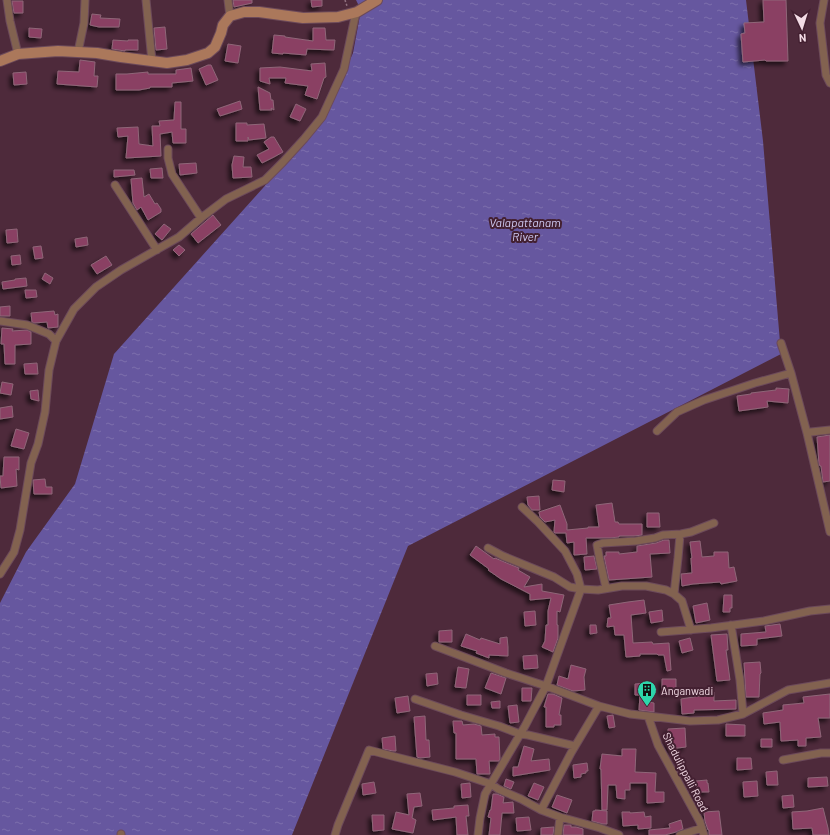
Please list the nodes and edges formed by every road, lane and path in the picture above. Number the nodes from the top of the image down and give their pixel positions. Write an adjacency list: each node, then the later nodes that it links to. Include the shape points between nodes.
1 (7, 0): 10 (street)
2 (85, 0): 9 (street, via 84,23)
3 (146, 0): 12 (street)
4 (228, 0): 8 (street)
5 (377, 0): 7 (main road)
6 (824, 0): 13 (street, via 820,23 826,75)
7 (357, 12): 8 (main road, via 338,17 303,18 259,12 244,12); 16 (street, via 344,69 322,117 284,162 265,180 226,199)
8 (230, 16): 12 (main road, via 223,25 215,47 208,54 167,63)
9 (78, 52): 10 (main road); 12 (main road, via 97,52)
10 (18, 54): 11 (main road)
11 (0, 61)
12 (152, 61)
13 (830, 84)
14 (168, 149): 16 (street, via 172,174)
15 (115, 185): 17 (street)
16 (200, 218): 17 (street, via 179,237)
17 (157, 250): 19 (street, via 96,287 74,310)
18 (0, 320): 19 (street, via 27,325 49,334)
19 (56, 341): 30 (street, via 49,370 45,412 31,464 20,530 14,552)
20 (781, 343): 21 (street)
21 (791, 373): 23 (street, via 704,400 677,412); 24 (street)
22 (830, 430): 24 (street)
23 (656, 431)
24 (807, 433): 27 (street)
25 (522, 507): 32 (street, via 565,551 577,574)
26 (714, 523): 28 (street)
27 (830, 532)
28 (680, 534): 31 (street, via 636,541 603,542 597,545); 33 (street)
29 (488, 548): 32 (street)
30 (0, 574)
31 (606, 588): 32 (street); 33 (street, via 646,586)
32 (581, 589): 40 (street)
33 (674, 594): 36 (street, via 682,601)
34 (830, 609): 35 (street)
35 (732, 625): 36 (street); 43 (street)
36 (691, 630): 37 (street)
37 (661, 632)
38 (435, 646): 40 (street)
39 (830, 683): 43 (street, Shadulippalli Road, via 788,690)
40 (546, 686): 42 (street); 45 (street)
41 (415, 700): 45 (street)
42 (599, 706): 44 (street); 46 (street)
43 (743, 714): 44 (street, Shadulippalli Road, via 718,720 690,721)
44 (648, 716): 52 (street, Shadulippalli Road, via 658,745)
45 (520, 734): 46 (street); 49 (street)
46 (575, 746): 50 (street)
47 (830, 753): 48 (street)
48 (784, 760)
49 (491, 784): 50 (street); 53 (street, via 369,750); 54 (street, via 485,794)
50 (541, 810): 51 (street)
51 (560, 817): 55 (street); 56 (street)
52 (703, 831): 57 (street)
53 (334, 835)
54 (478, 835)
55 (558, 835)
56 (619, 835)
57 (680, 835)

